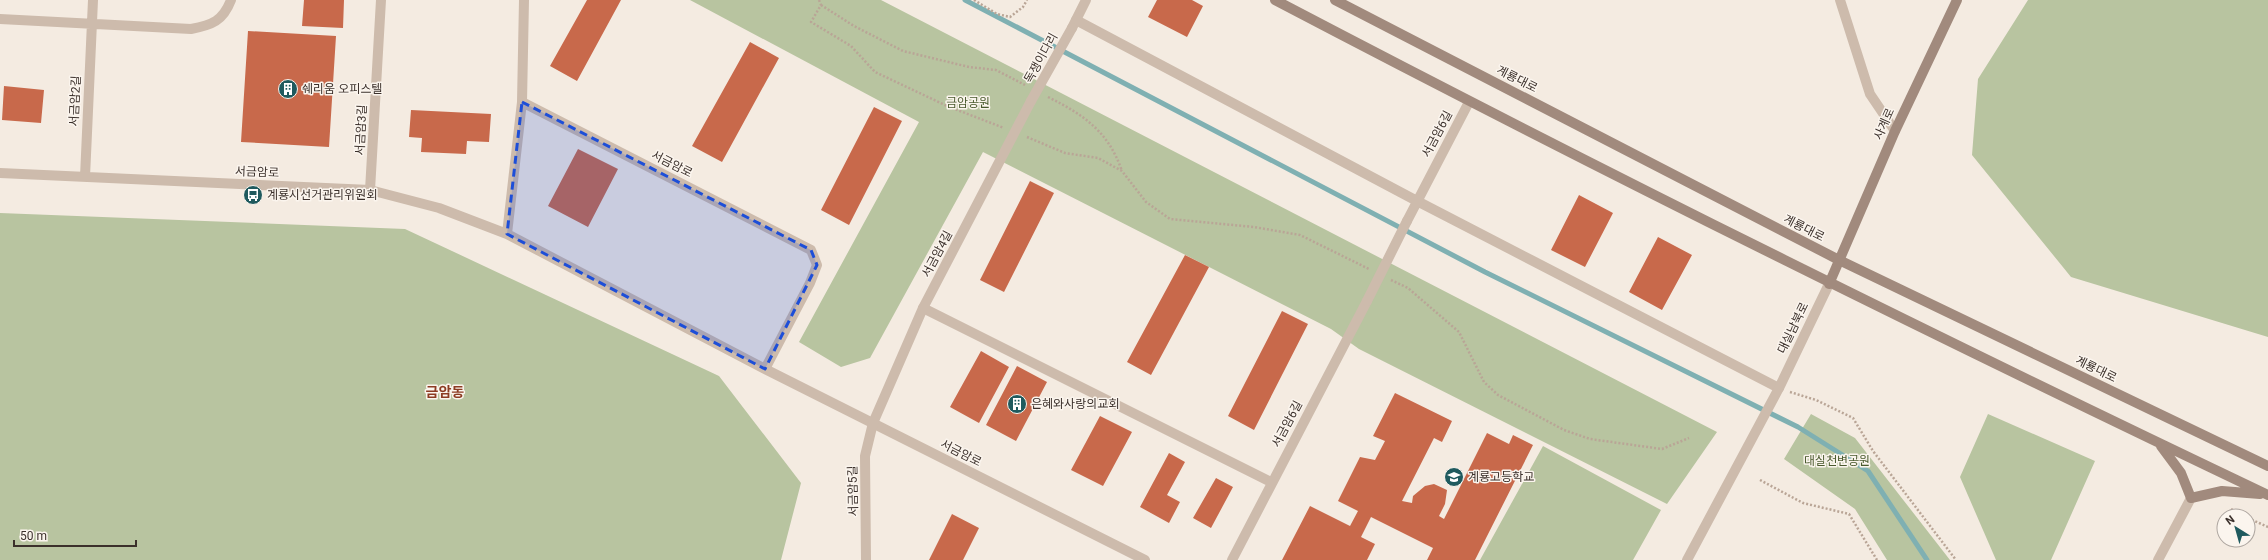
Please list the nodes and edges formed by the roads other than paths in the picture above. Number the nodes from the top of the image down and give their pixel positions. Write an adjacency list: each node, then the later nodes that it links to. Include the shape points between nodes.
1 (93, 0): 12 (street, 서금암2길)
2 (231, 0): 12 (street, via 225,14 208,26 191,29)
3 (381, 0): 19 (street, 서금암3길)
4 (524, 0): 13 (street)
5 (1086, 0): 11 (street)
6 (1275, 0): 15 (main road)
7 (1335, 0): 22 (main road, 계룡대로)
8 (1840, 0): 16 (street, via 1870,94)
9 (1957, 0): 16 (main road, 사계로)
10 (0, 19): 12 (street)
11 (1074, 24): 14 (street, 독쟁이다리, bridge); 20 (street)
12 (92, 25): 18 (street, 서금암2길)
13 (522, 102): 21 (street); 25 (street, 서금암로, via 811,250 817,265 815,271)
14 (1031, 102): 24 (street, 서금암4길)
15 (1469, 102): 20 (street, 서금암6길); 23 (main road)
16 (1895, 131): 22 (main road, 사계로)
17 (0, 173): 18 (street, 서금암로)
18 (85, 178): 19 (street, 서금암로)
19 (370, 190): 21 (street, 서금암로, via 439,208)
20 (1417, 201): 26 (street); 30 (street, 서금암6길, bridge)
21 (506, 234): 25 (street, 서금암로)
22 (1840, 260): 23 (main road, 대실남북로); 29 (main road, 계룡대로)
23 (1829, 284): 26 (street, 대실남북로); 28 (main road)
24 (923, 308): 27 (street, 서금암4길); 30 (street)
25 (765, 369): 27 (street, 서금암로)
26 (1779, 388): 36 (street, 대실남북로)
27 (873, 422): 33 (street, 서금암5길, via 865,456); 34 (street, 서금암로)
28 (2159, 443): 31 (main road); 32 (main road, via 2182,472)
29 (2268, 466)
30 (1271, 482): 35 (street, 서금암6길)
31 (2268, 495): 32 (main road, via 2222,491)
32 (2191, 498): 37 (street)
33 (866, 560)
34 (1146, 560)
35 (1232, 560)
36 (1686, 560)
37 (2158, 560)

